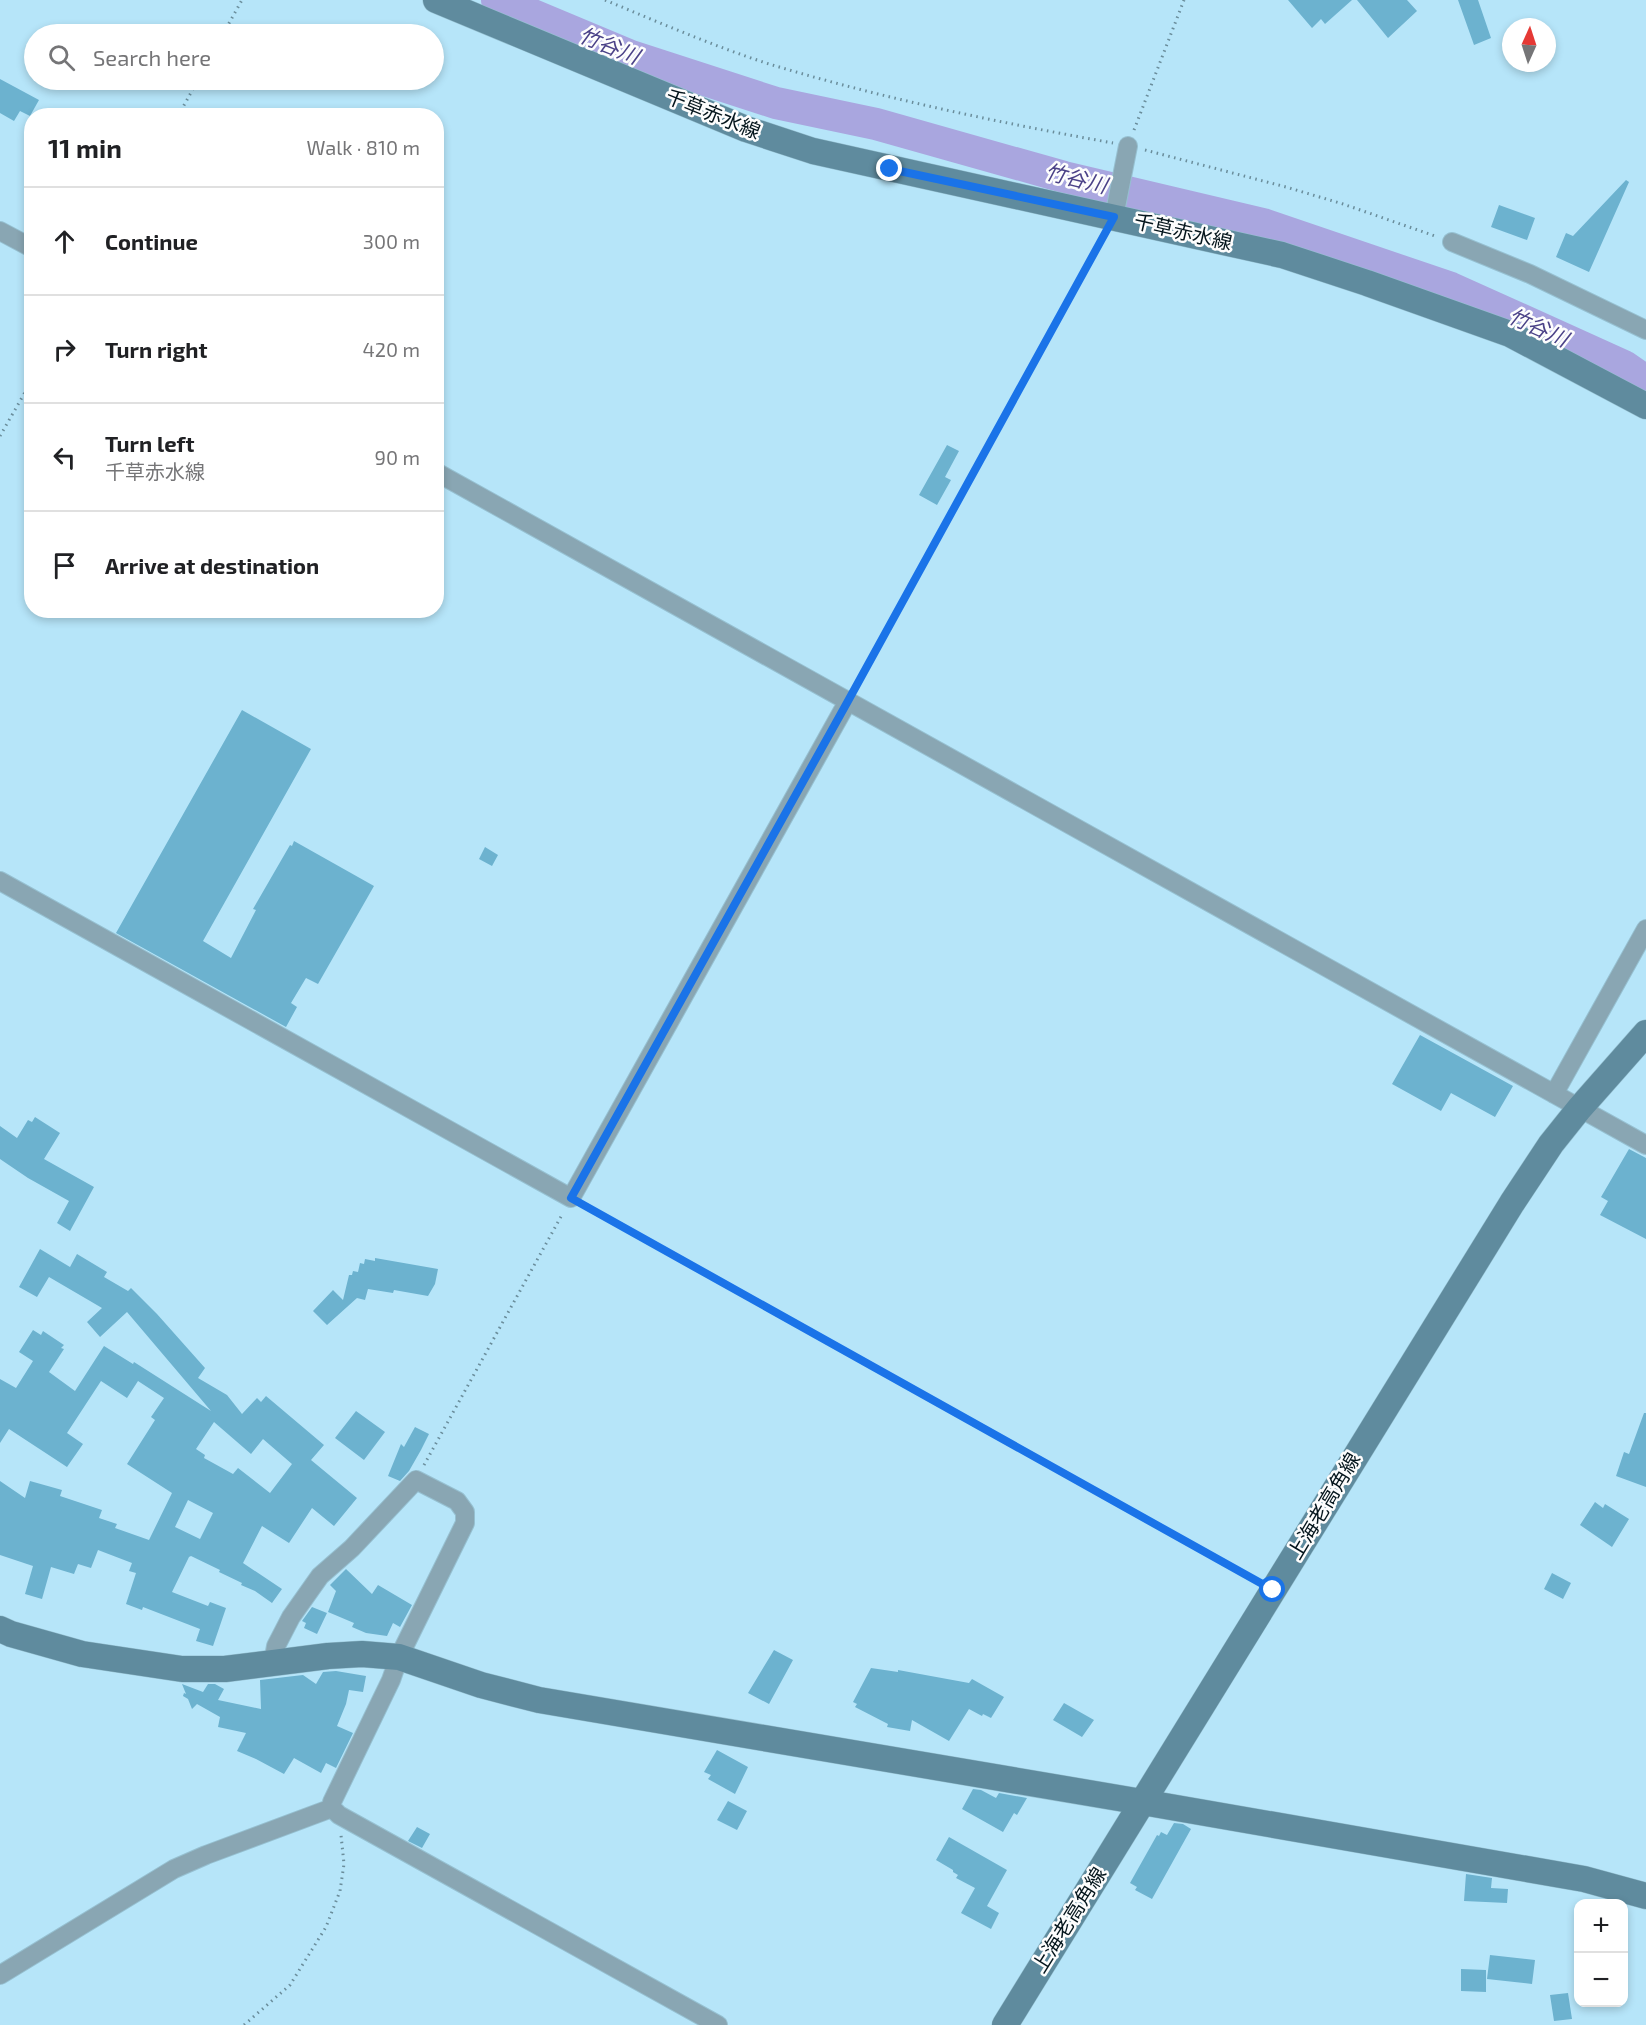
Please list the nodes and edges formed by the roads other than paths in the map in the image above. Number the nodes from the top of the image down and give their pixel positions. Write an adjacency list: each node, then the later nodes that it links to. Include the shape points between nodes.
1 (436, 0): 3 (main road, 千草赤水線, via 746,129 813,151)
2 (1128, 146): 3 (street)
3 (1114, 217): 8 (main road, 千草赤水線, via 1282,255 1447,310 1510,334)
4 (0, 231): 6 (street)
5 (1452, 242): 7 (street, via 1530,274)
6 (24, 244)
7 (1646, 330)
8 (1646, 406)
9 (444, 476): 10 (street)
10 (848, 701): 11 (street, via 571,1198); 14 (street)
11 (0, 881)
12 (1646, 929): 14 (street)
13 (1646, 1033): 15 (main road, 上海老高角線)
14 (1554, 1094): 15 (street)
15 (1579, 1108): 16 (street); 20 (main road, 上海老高角線, via 1512,1203)
16 (1646, 1145)
17 (0, 1629): 19 (main road, via 82,1653 182,1669)
18 (399, 1657): 19 (main road, via 362,1654); 19 (street, via 465,1523 465,1512 457,1501 416,1480 320,1576 291,1617 276,1646); 20 (main road, via 539,1700); 21 (street, via 332,1802)
19 (273, 1663)
20 (1142, 1802): 22 (main road, via 1584,1880); 25 (main road, 上海老高角線)
21 (335, 1812): 23 (street, via 174,1869); 24 (street)
22 (1646, 1896)
23 (0, 1975)
24 (718, 2025)
25 (1005, 2025)

